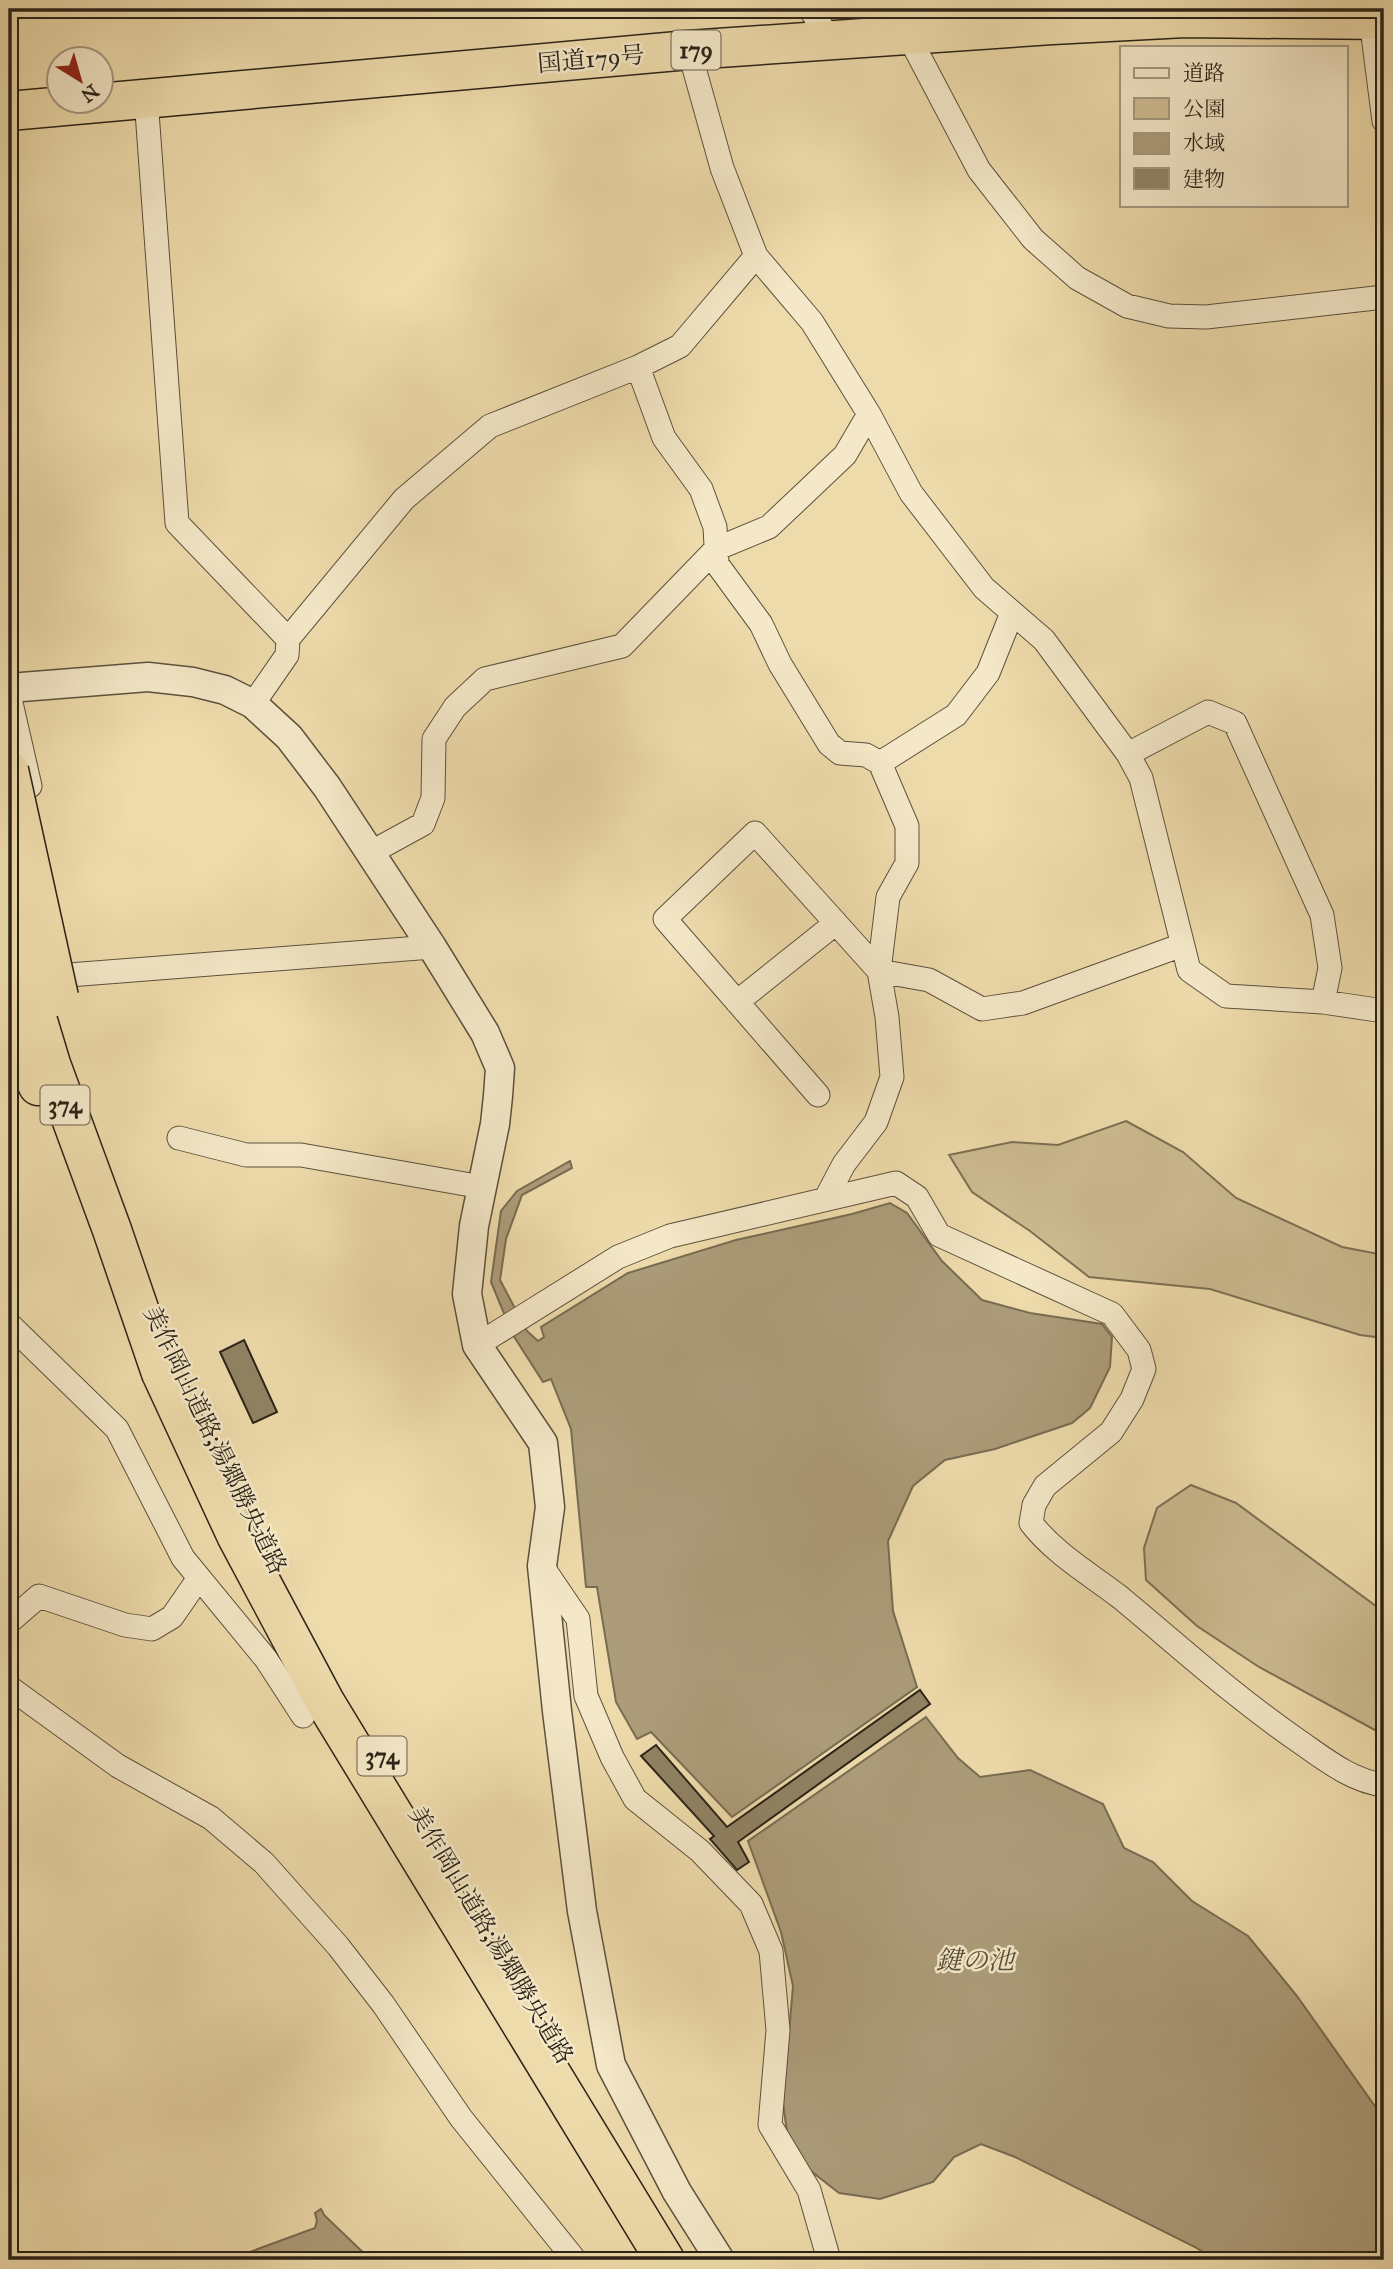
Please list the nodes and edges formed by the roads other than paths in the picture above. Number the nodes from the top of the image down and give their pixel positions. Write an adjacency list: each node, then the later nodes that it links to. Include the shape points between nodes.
1 (810, 9): 4 (street)
2 (1376, 16): 3 (highway, 国道179号 / 179, via 1185,18); 8 (street)
3 (909, 37): 4 (highway, 国道179号 / 179); 10 (street, via 979,170 1033,239 1077,278 1127,306 1169,316 1206,317)
4 (831, 41): 5 (highway, 国道179号 / 179)
5 (689, 50): 6 (highway, 国道179号 / 179); 9 (street, via 722,168)
6 (146, 98): 7 (highway, 国道179号 / 179); 15 (street, via 177,523)
7 (9, 111)
8 (1384, 121)
9 (756, 257): 11 (street, via 680,346); 12 (street, via 812,322)
10 (1384, 297)
11 (638, 366): 13 (street, via 664,438 701,489 715,527); 15 (street, via 490,426 404,499)
12 (869, 414): 13 (street, via 845,455 769,527); 14 (street, via 911,493 984,588)
13 (716, 549): 19 (street, via 718,564 761,624 829,744 839,753 866,755); 21 (street, via 622,646 485,679 455,707 434,739 433,798 423,824)
14 (1012, 613): 18 (street, via 1044,640); 19 (street, via 988,673 956,715)
15 (288, 639): 17 (street, via 287,655)
16 (9, 691): 17 (street, via 148,677 225,690); 27 (street)
17 (253, 705): 21 (street, via 289,737)
18 (1128, 754): 24 (street, via 1141,778); 29 (street, via 1208,712 1235,723 1322,915 1330,968)
19 (880, 764): 26 (street, via 907,826 906,863 888,897)
20 (9, 770): 27 (highway, bridge)
21 (370, 853): 25 (street)
22 (9, 914): 27 (highway, 美作岡山道路;湯郷勝央道路 / 374, bridge)
23 (836, 923): 26 (street); 28 (street); 28 (street, via 755,833 665,919)
24 (1181, 945): 26 (street, via 1023,1003 982,1009 929,981); 29 (street, via 1189,970 1226,996)
25 (432, 947): 27 (street); 33 (street, via 485,1033 500,1069)
26 (879, 971): 34 (street, via 892,1077 876,1122 844,1164)
27 (36, 995): 35 (highway, 美作岡山道路;湯郷勝央道路 / 374, via 51,1064)
28 (737, 1002): 31 (street)
29 (1323, 1002): 30 (street)
30 (1384, 1011)
31 (818, 1095)
32 (179, 1138): 33 (street, via 246,1155 301,1155)
33 (482, 1187): 37 (street, via 467,1294)
34 (826, 1198): 37 (street, via 670,1236 618,1257); 43 (street, via 896,1183 917,1196 939,1236 1112,1314 1139,1350 1143,1368 1132,1399 1111,1432 1045,1486 1034,1504 1031,1523 1044,1541 1118,1596 1251,1708 1337,1767)
35 (108, 1219): 45 (highway, 美作岡山道路;湯郷勝央道路 / 374, via 161,1373 285,1628 365,1769); 46 (highway, 美作岡山道路;湯郷勝央道路 / 374, via 254,1522 346,1695)
36 (9, 1324): 39 (street, via 117,1429 183,1558)
37 (477, 1345): 38 (street, via 543,1444 551,1507)
38 (542, 1566): 47 (street, via 582,1912 611,2065 677,2192); 48 (street, via 578,1619 586,1696 635,1798 700,1851 751,1905 771,1951 778,2030 770,2125 809,2190)
39 (199, 1578): 40 (street, via 172,1617 152,1629 125,1625 40,1596); 42 (street, via 265,1659)
40 (9, 1622)
41 (9, 1687): 44 (street, via 118,1766 211,1818 264,1863 338,1945 461,2118)
42 (303, 1716)
43 (1384, 1785)
44 (575, 2260)
45 (665, 2260)
46 (690, 2260)
47 (720, 2260)
48 (829, 2260)

